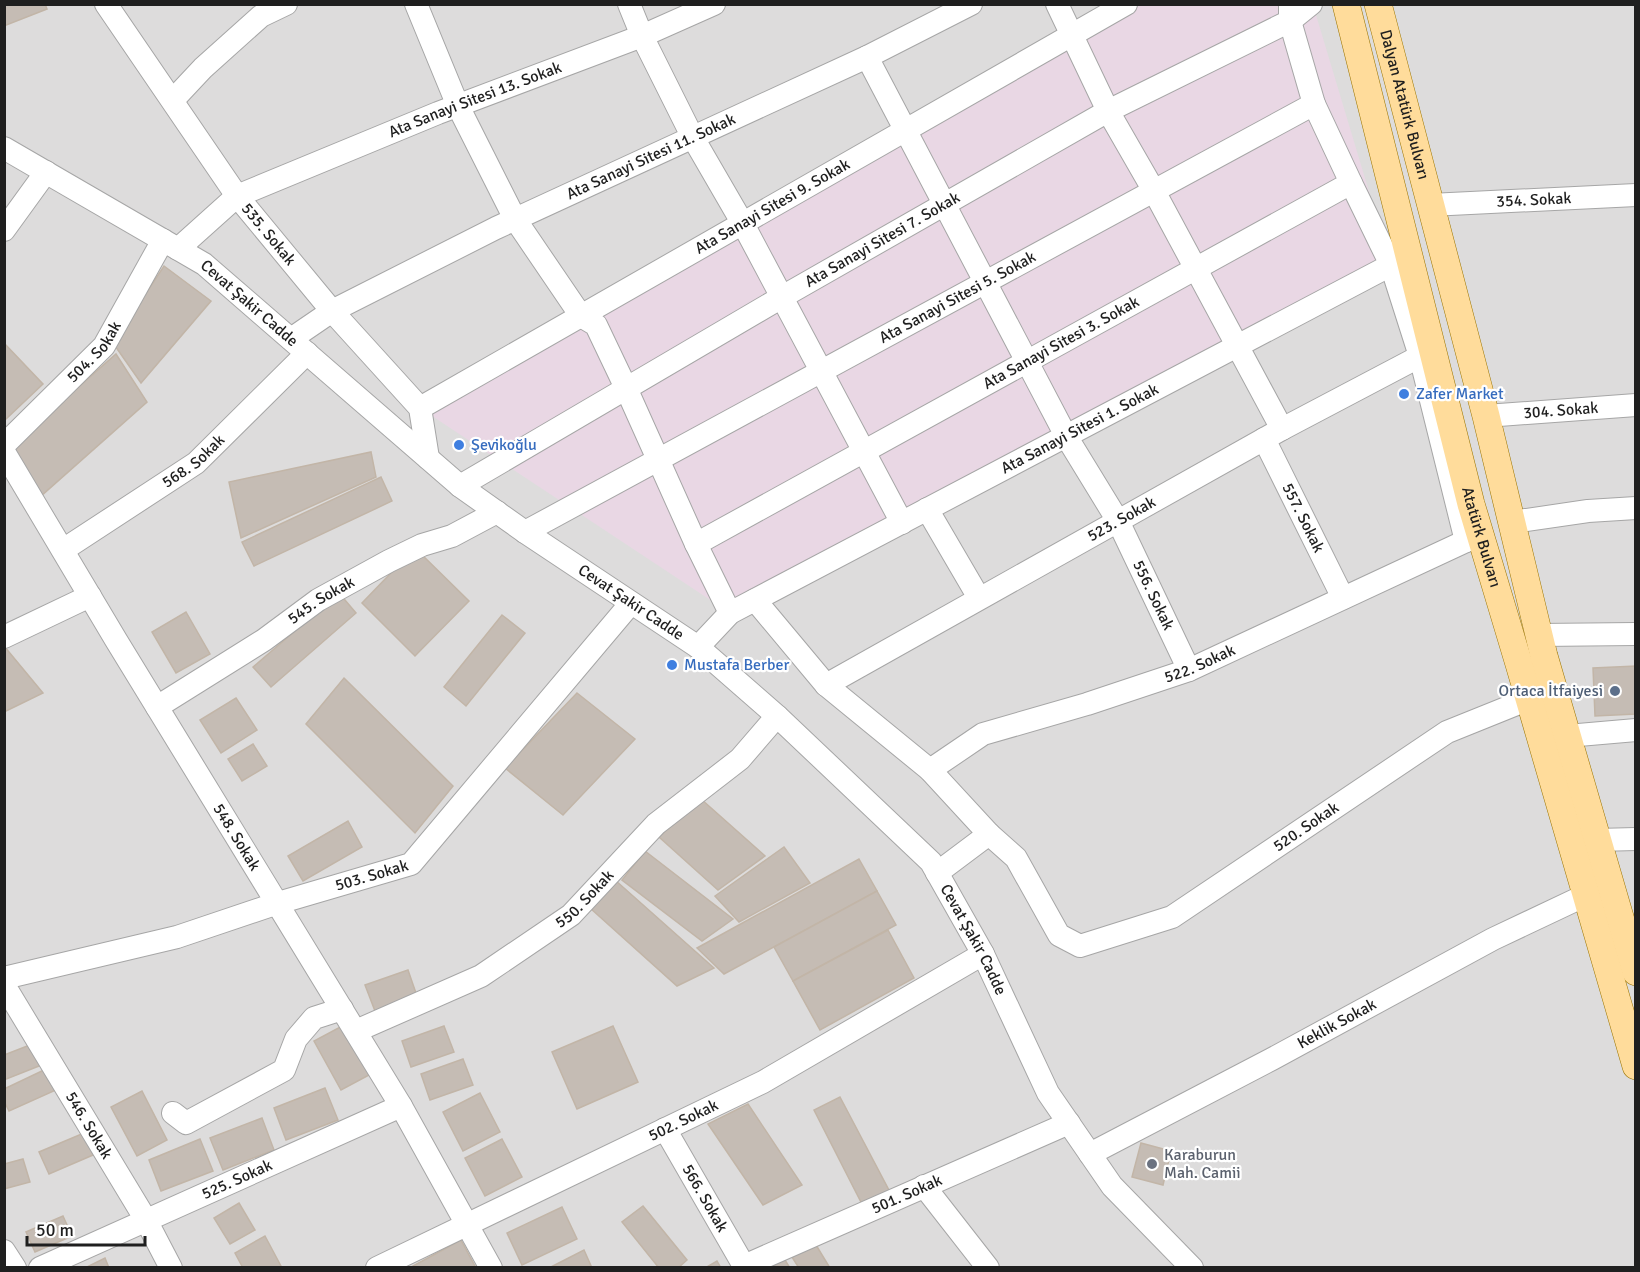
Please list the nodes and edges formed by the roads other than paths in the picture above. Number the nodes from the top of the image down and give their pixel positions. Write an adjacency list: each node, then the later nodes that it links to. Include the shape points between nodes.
1 (106, 4): 16 (street, 535. Sokak)
2 (286, 4): 16 (street, via 261,16)
3 (416, 4): 18 (street)
4 (629, 4): 13 (street)
5 (714, 4): 13 (street, Ata Sanayi Sitesi 13. Sokak)
6 (971, 4): 15 (street, Ata Sanayi Sitesi 11. Sokak)
7 (1057, 4): 14 (street, 557. Sokak)
8 (1126, 4): 14 (street, Ata Sanayi Sitesi 9. Sokak)
9 (1311, 4): 12 (street, Ata Sanayi Sitesi 7. Sokak)
10 (1346, 4): 42 (main road, Atatürk Bulvarı)
11 (1378, 4): 29 (main road, Dalyan Atatürk Bulvarı)
12 (1290, 13): 17 (street); 19 (street, Ata Sanayi Sitesi 7. Sokak)
13 (642, 36): 18 (street, Ata Sanayi Sitesi 13. Sokak); 21 (street)
14 (1072, 36): 19 (street, 557. Sokak); 20 (street, Ata Sanayi Sitesi 9. Sokak)
15 (867, 57): 20 (street, 556. Sokak); 21 (street, Ata Sanayi Sitesi 11. Sokak)
16 (173, 100): 27 (street, 535. Sokak)
17 (1314, 104): 24 (street); 25 (street, Ata Sanayi Sitesi 5. Sokak)
18 (458, 106): 27 (street, Ata Sanayi Sitesi 13. Sokak); 30 (street)
19 (1108, 111): 25 (street, 557. Sokak); 28 (street, Ata Sanayi Sitesi 7. Sokak)
20 (906, 131): 28 (street, 556. Sokak); 31 (street, Ata Sanayi Sitesi 9. Sokak)
21 (692, 136): 30 (street, Ata Sanayi Sitesi 11. Sokak); 31 (street)
22 (4, 148): 23 (street, Cevat Şakir Cadde)
23 (46, 172): 32 (street); 33 (street, Cevat Şakir Cadde)
24 (1352, 183): 34 (street); 35 (street, Ata Sanayi Sitesi 3. Sokak)
25 (1154, 191): 35 (street, 557. Sokak); 36 (street, Ata Sanayi Sitesi 5. Sokak)
26 (1635, 195): 29 (street, 354. Sokak)
27 (237, 196): 33 (street, Ata Sanayi Sitesi 13. Sokak); 38 (street, 535. Sokak)
28 (944, 204): 36 (street, 556. Sokak); 37 (street, Ata Sanayi Sitesi 7. Sokak)
29 (1430, 205): 48 (main road, Atatürk Bulvarı)
30 (515, 219): 38 (street, Ata Sanayi Sitesi 11. Sokak); 39 (street)
31 (743, 224): 37 (street); 39 (street, Ata Sanayi Sitesi 9. Sokak)
32 (4, 230)
33 (171, 245): 40 (street, Cevat Şakir Cadde, via 204,264); 51 (street, 504. Sokak, via 104,346)
34 (1390, 265): 41 (street, Ata Sanayi Sitesi 1. Sokak); 42 (street)
35 (1196, 269): 41 (street, 557. Sokak); 43 (street, Ata Sanayi Sitesi 3. Sokak)
36 (985, 283): 43 (street, 556. Sokak); 44 (street, Ata Sanayi Sitesi 5. Sokak)
37 (782, 297): 44 (street); 45 (street, Ata Sanayi Sitesi 7. Sokak)
38 (332, 311): 40 (street, 568. Sokak); 47 (street, 535. Sokak)
39 (581, 316): 45 (street, via 596,325); 47 (street, Ata Sanayi Sitesi 9. Sokak)
40 (299, 346): 54 (street, Cevat Şakir Cadde); 66 (street, 568. Sokak, via 196,464)
41 (1237, 346): 49 (street, 557. Sokak); 50 (street, Ata Sanayi Sitesi 1. Sokak)
42 (1426, 353): 49 (street, 523. Sokak); 64 (main road, Atatürk Bulvarı, via 1471,504)
43 (1026, 362): 50 (street, 556. Sokak); 53 (street, Ata Sanayi Sitesi 3. Sokak)
44 (821, 371): 53 (street); 55 (street, Ata Sanayi Sitesi 5. Sokak)
45 (626, 388): 55 (street); 56 (street, Ata Sanayi Sitesi 7. Sokak)
46 (1635, 405): 48 (street, 304. Sokak)
47 (420, 408): 54 (street)
48 (1486, 416): 61 (main road, Atatürk Bulvarı)
49 (1273, 434): 60 (street, 523. Sokak); 69 (street, 557. Sokak)
50 (1066, 436): 58 (street, Ata Sanayi Sitesi 1. Sokak); 60 (street, 556. Sokak)
51 (4, 446)
52 (4, 452): 66 (street, 548. Sokak)
53 (864, 452): 62 (street); 65 (street, Ata Sanayi Sitesi 3. Sokak)
54 (428, 458): 56 (street, Cevat Şakir Cadde)
55 (658, 460): 63 (street, Ata Sanayi Sitesi 5. Sokak); 65 (street)
56 (460, 486): 59 (street, Cevat Şakir Cadde)
57 (1635, 508): 61 (street)
58 (927, 509): 62 (street, Ata Sanayi Sitesi 1. Sokak); 68 (street)
59 (497, 512): 63 (street, Cevat Şakir Cadde); 80 (street, 545. Sokak, via 452,536 389,561 318,600 264,640)
60 (1118, 521): 68 (street, 523. Sokak); 77 (street, 556. Sokak)
61 (1512, 522): 74 (main road, Atatürk Bulvarı)
62 (902, 523): 70 (street, Ata Sanayi Sitesi 1. Sokak)
63 (525, 532): 71 (street, Cevat Şakir Cadde)
64 (1473, 539): 69 (street, 522. Sokak); 79 (main road, Atatürk Bulvarı)
65 (696, 544): 72 (street)
66 (63, 550): 67 (street, 548. Sokak)
67 (90, 596): 75 (street); 80 (street, 548. Sokak)
68 (979, 598): 78 (street, 523. Sokak)
69 (1343, 598): 77 (street, 522. Sokak)
70 (755, 600): 72 (street, Ata Sanayi Sitesi 1. Sokak); 78 (street)
71 (631, 603): 76 (street, Cevat Şakir Cadde); 90 (street, 503. Sokak, via 411,864)
72 (730, 613): 76 (street, Ata Sanayi Sitesi 1. Sokak)
73 (1635, 634): 74 (street)
74 (1539, 635): 83 (main road, Atatürk Bulvarı)
75 (4, 637)
76 (698, 647): 81 (street, Cevat Şakir Cadde)
77 (1189, 670): 84 (street, 522. Sokak, via 983,734)
78 (826, 685): 84 (street)
79 (1529, 699): 85 (street, 520. Sokak, via 1447,732 1173,917 1080,946 1059,935 1016,858); 89 (main road, Atatürk Bulvarı)
80 (157, 706): 90 (street, 548. Sokak)
81 (777, 716): 88 (street, Cevat Şakir Cadde, via 931,862); 96 (street, 550. Sokak, via 740,759 656,824 571,915 481,976)
82 (1635, 730): 83 (street)
83 (1567, 736): 87 (main road, Atatürk Bulvarı)
84 (930, 770): 85 (street)
85 (989, 834): 88 (street)
86 (1635, 839): 87 (street)
87 (1597, 840): 92 (main road, Atatürk Bulvarı)
88 (937, 873): 91 (street, Cevat Şakir Cadde)
89 (1586, 895): 97 (main road, Atatürk Bulvarı); 102 (street, Keklik Sokak, via 1493,939)
90 (278, 903): 93 (street, 503. Sokak, via 177,938); 95 (street, 548. Sokak)
91 (983, 954): 100 (street, Cevat Şakir Cadde, via 1048,1093); 101 (street, 502. Sokak, via 763,1082)
92 (1635, 972)
93 (4, 978)
94 (4, 984): 104 (street, 546. Sokak)
95 (342, 1009): 96 (street, 548. Sokak); 99 (street, via 314,1018 296,1040 284,1070 186,1123)
96 (356, 1032): 98 (street, 548. Sokak)
97 (1635, 1066)
98 (401, 1106): 104 (street, 525. Sokak); 105 (street, 548. Sokak)
99 (173, 1113)
100 (1069, 1123): 102 (street, Cevat Şakir Cadde); 103 (street, 501. Sokak)
101 (665, 1129): 105 (street, 502. Sokak); 107 (street, 566. Sokak)
102 (1089, 1154): 114 (street, Cevat Şakir Cadde, via 1112,1186)
103 (924, 1186): 107 (street, 501. Sokak); 113 (street)
104 (146, 1220): 109 (street, 525. Sokak); 110 (street, 546. Sokak)
105 (468, 1224): 111 (street, 502. Sokak); 112 (street, 548. Sokak)
106 (4, 1251): 108 (street)
107 (744, 1266)
108 (15, 1268)
109 (40, 1268)
110 (171, 1268)
111 (377, 1268)
112 (491, 1268)
113 (988, 1268)
114 (1192, 1268)

